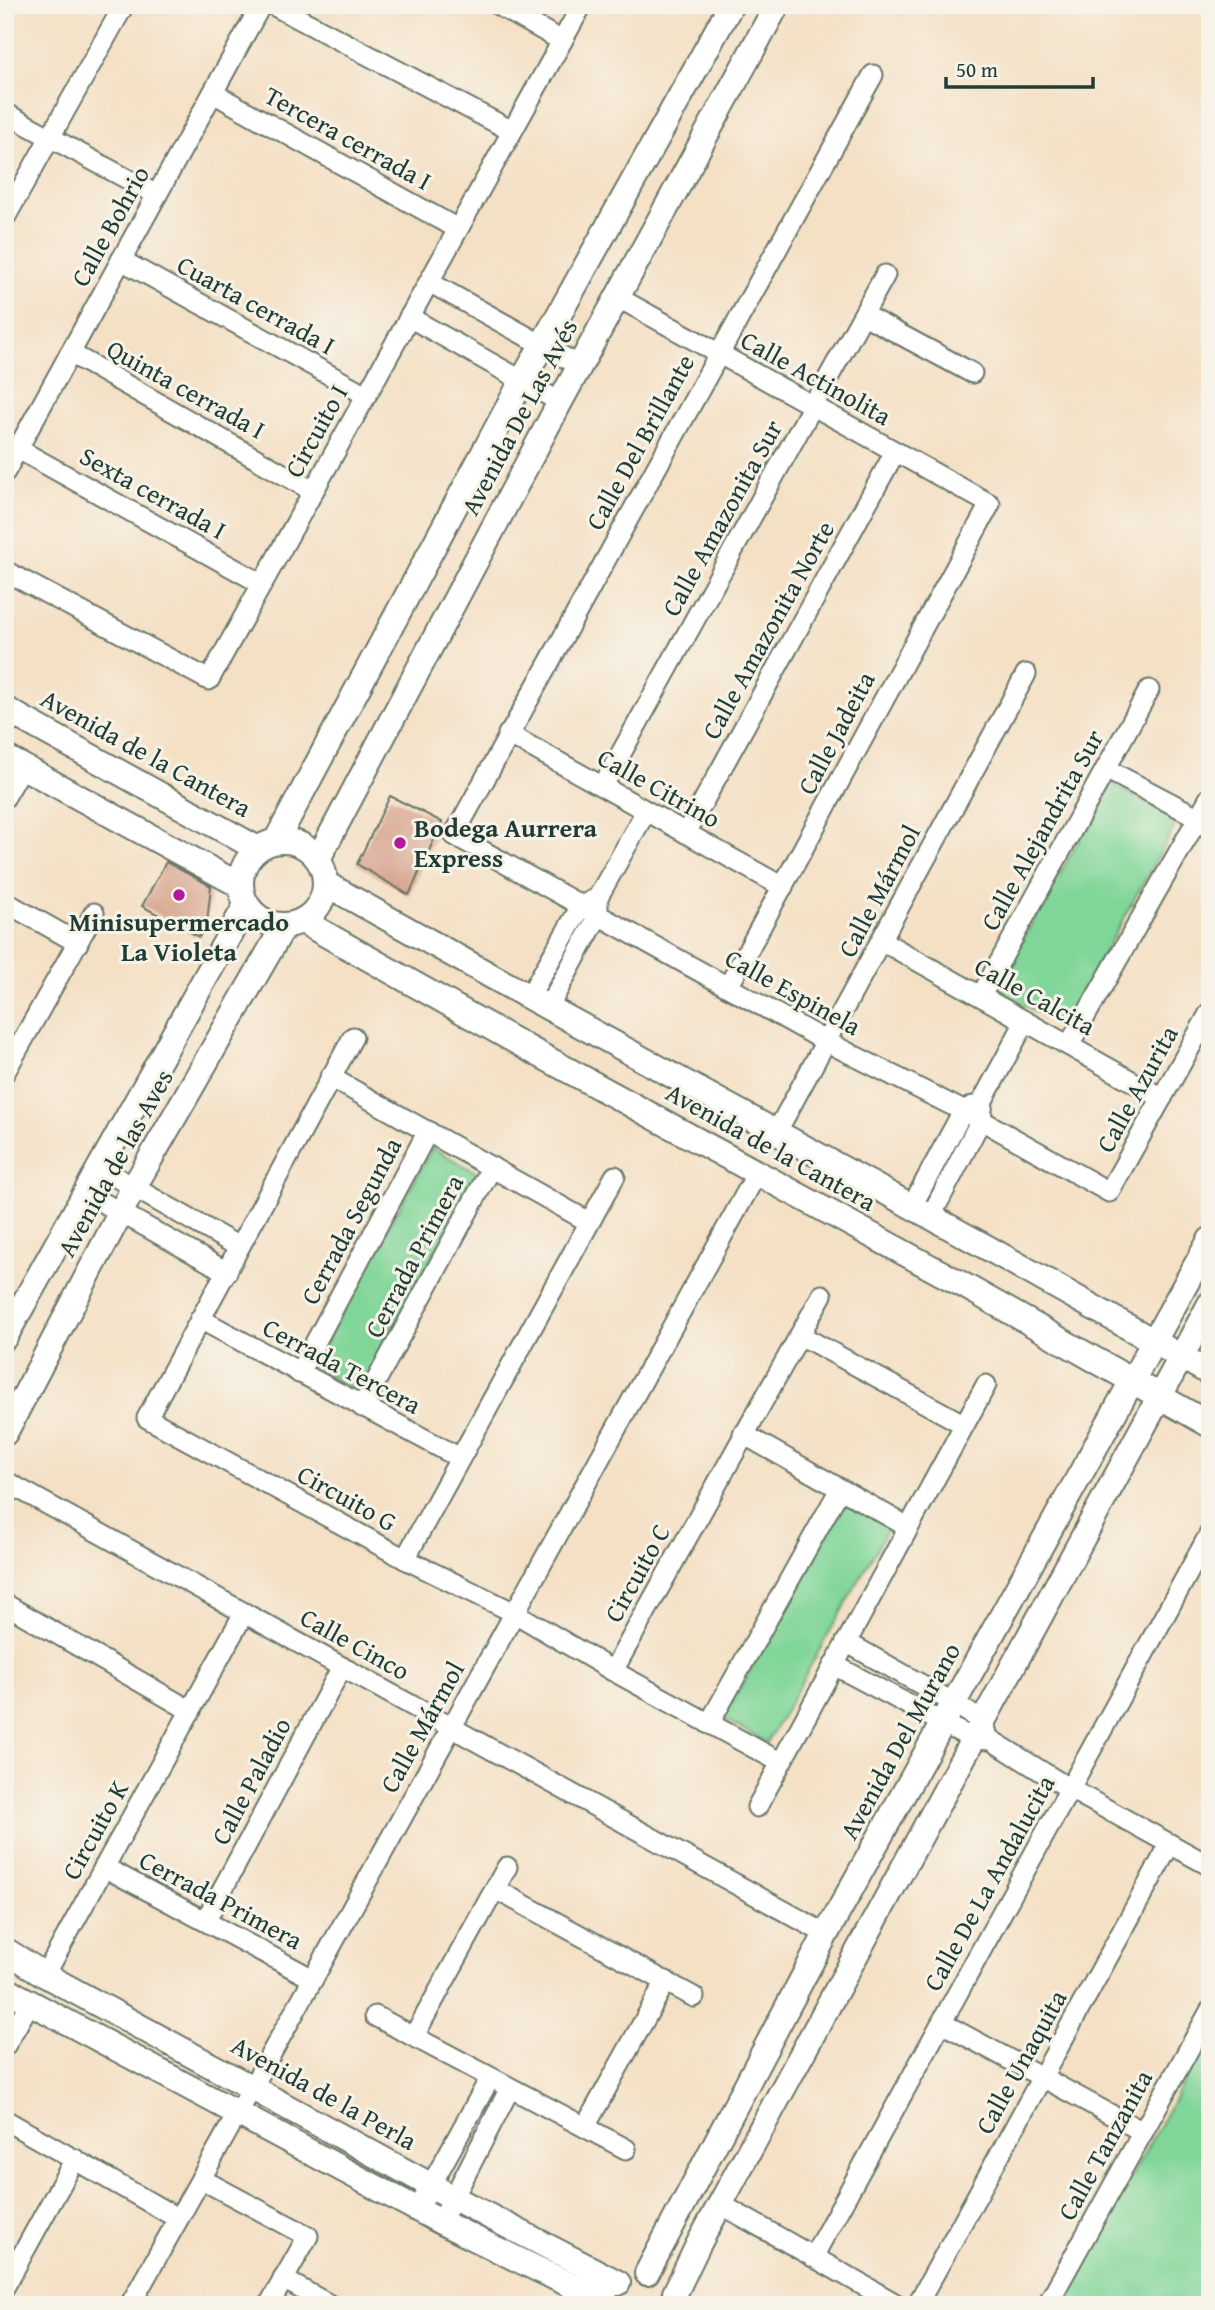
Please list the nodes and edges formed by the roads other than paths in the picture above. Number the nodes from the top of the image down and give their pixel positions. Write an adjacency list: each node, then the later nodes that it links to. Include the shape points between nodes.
1 (124, 5): 13 (street)
2 (261, 5): 10 (street, Calle Bohrio)
3 (273, 5): 12 (street)
4 (498, 5): 8 (street)
5 (582, 5): 8 (street, Circuito I)
6 (731, 5): 23 (street, Avenida De Las Avés)
7 (776, 5): 20 (street, Avenida De Las Avés)
8 (562, 41): 12 (street, Circuito I)
9 (873, 75): 25 (street, Calle Del Brillante)
10 (213, 93): 14 (street, Calle Bohrio); 16 (street, Tercera cerrada I)
11 (5, 113): 13 (street)
12 (512, 131): 16 (street, Circuito I)
13 (50, 137): 14 (street); 15 (street)
14 (157, 195): 17 (street, Calle Bohrio)
15 (5, 218)
16 (458, 229): 19 (street, Circuito I)
17 (121, 260): 24 (street, Calle Bohrio); 29 (street, Cuarta cerrada I)
18 (885, 275): 21 (street, Calle Amazonita Sur)
19 (429, 282): 22 (street, Circuito I); 23 (street)
20 (617, 297): 25 (street, Calle Actinolita); 26 (street, Avenida De Las Avés)
21 (864, 316): 27 (street); 31 (street, Calle Amazonita Sur)
22 (409, 317): 28 (street); 29 (street, Circuito I)
23 (542, 345): 26 (street); 28 (street, Avenida De Las Avés)
24 (70, 353): 32 (street, Calle Bohrio); 35 (street, Quinta cerrada I)
25 (719, 354): 31 (street, Calle Actinolita); 42 (street, Calle Del Brillante)
26 (580, 366): 30 (street, Avenida De Las Avés)
27 (972, 373)
28 (522, 381): 30 (street); 52 (street, Avenida De Las Avés)
29 (366, 395): 35 (street, Circuito I)
30 (560, 402): 53 (street, Avenida De Las Avés)
31 (814, 407): 33 (street, Calle Actinolita); 45 (street, Calle Amazonita Sur)
32 (18, 449): 34 (street, Calle Bohrio); 38 (street, Sexta cerrada I)
33 (895, 452): 36 (street, Calle Actinolita); 50 (street, Calle Amazonita Norte)
34 (5, 472)
35 (313, 491): 38 (street, Circuito I)
36 (990, 504): 55 (street, Calle Jadeita)
37 (5, 571): 38 (street, Circuito I, via 209,680)
38 (262, 584)
39 (1026, 674): 61 (street, Calle Mármol)
40 (1149, 690): 44 (street, Calle Alejandrita Sur)
41 (5, 709): 52 (street, Avenida de la Cantera)
42 (508, 734): 45 (street, Calle Citrino); 51 (street, Calle Del Brillante)
43 (14, 762): 46 (street); 56 (street)
44 (1107, 769): 49 (street); 64 (street, Calle Alejandrita Sur)
45 (603, 786): 48 (street, Calle Citrino)
46 (5, 797)
47 (1210, 797): 49 (street)
48 (646, 811): 50 (street, Calle Citrino); 58 (street)
49 (1204, 824): 70 (street)
50 (686, 833): 55 (street, Calle Citrino)
51 (454, 835): 58 (street, Calle Espinela)
52 (267, 845): 53 (street, via 300,844); 56 (street, via 248,859 242,872)
53 (318, 859): 54 (street)
54 (326, 884): 60 (street, via 316,910); 65 (street, Avenida de la Cantera)
55 (783, 887): 63 (street, Calle Jadeita)
56 (244, 895): 60 (street, via 256,916 269,923); 79 (street, Avenida de las Aves)
57 (5, 902): 62 (street)
58 (592, 906): 63 (street, Calle Espinela); 65 (street)
59 (94, 913): 62 (street)
60 (294, 924): 81 (street, Avenida de la Cantera); 83 (street, Avenida de las Aves)
61 (881, 940): 64 (street, Calle Calcita); 69 (street, Calle Mármol)
62 (78, 943): 71 (street)
63 (728, 987): 69 (street, Calle Espinela)
64 (981, 996): 67 (street, Calle Calcita)
65 (538, 1003): 78 (street, Avenida de la Cantera)
66 (1210, 1012): 73 (street, Calle Azurita)
67 (1025, 1022): 70 (street, Calle Calcita); 74 (street)
68 (353, 1037): 72 (street, Circuito G)
69 (827, 1042): 75 (street, Calle Espinela); 78 (street, Calle Mármol)
70 (1069, 1045): 73 (street, Calle Calcita)
71 (5, 1072)
72 (330, 1077): 77 (street); 90 (street, Circuito G)
73 (1162, 1098): 85 (street, Calle Azurita)
74 (983, 1100): 75 (street); 76 (street)
75 (963, 1111): 76 (street, Calle Espinela); 86 (street)
76 (981, 1120): 85 (street, Calle Espinela); 86 (street)
77 (428, 1131): 80 (street); 99 (street, Cerrada Segunda)
78 (776, 1133): 86 (street, Avenida de la Cantera)
79 (98, 1167): 83 (street); 84 (street, Avenida de las Aves)
80 (492, 1167): 88 (street); 104 (street, Cerrada Primera)
81 (757, 1172): 101 (street, Avenida de la Cantera); 117 (street, Calle Mármol)
82 (615, 1176): 88 (street, Circuito G)
83 (134, 1187): 87 (street, Avenida de las Aves); 90 (street)
84 (84, 1192): 87 (street); 96 (street, Avenida de las Aves)
85 (1110, 1192)
86 (921, 1211): 97 (street, Avenida de la Cantera)
87 (120, 1212): 91 (street); 107 (street, Avenida de las Aves)
88 (589, 1222): 109 (street, Circuito G)
89 (1210, 1240): 97 (street, Avenida Del Murano)
90 (239, 1247): 91 (street, Circuito G)
91 (227, 1272): 94 (street, Circuito G)
92 (822, 1295): 95 (street, Circuito C)
93 (1210, 1304): 98 (street)
94 (200, 1319): 99 (street, Cerrada Tercera); 114 (street, Circuito G, via 147,1418)
95 (800, 1335): 105 (street); 108 (street, Circuito C)
96 (5, 1337)
97 (1154, 1342): 98 (street, Avenida de la Cantera); 101 (street, Avenida Del Murano)
98 (1181, 1357): 100 (street, Avenida de la Cantera); 103 (street)
99 (299, 1373): 104 (street, Cerrada Tercera)
100 (1210, 1373)
101 (1133, 1381): 103 (street, Avenida de la Cantera); 123 (street, Avenida Del Murano)
102 (986, 1385): 105 (street)
103 (1158, 1396): 106 (street, Avenida de la Cantera); 126 (street)
104 (362, 1408): 109 (street, Cerrada Tercera)
105 (963, 1424): 112 (street)
106 (1210, 1425)
107 (5, 1433)
108 (743, 1434): 111 (street); 121 (street, Circuito C)
109 (460, 1458): 114 (street, Circuito G)
110 (5, 1481): 116 (street, Calle Cinco)
111 (840, 1489): 112 (street); 124 (street)
112 (908, 1527): 118 (street)
113 (1210, 1533): 128 (street, Calle De La Andalucita)
114 (405, 1559): 117 (street)
115 (5, 1604): 122 (street)
116 (244, 1613): 120 (street, Calle Cinco); 122 (street, Circuito K)
117 (515, 1613): 121 (street); 125 (street, Calle Mármol)
118 (846, 1642): 119 (street); 123 (street)
119 (834, 1665): 123 (street); 127 (street)
120 (342, 1667): 125 (street, Calle Cinco); 135 (street, Calle Paladio)
121 (613, 1671): 124 (street)
122 (191, 1711): 132 (street, Circuito K)
123 (949, 1714): 126 (street); 136 (street, Avenida Del Murano)
124 (709, 1724): 127 (street)
125 (452, 1727): 136 (street, Calle Cinco); 139 (street, Calle Mármol)
126 (982, 1734): 128 (street); 162 (street)
127 (780, 1762): 129 (street)
128 (1070, 1789): 130 (street); 146 (street, Calle De La Andalucita)
129 (757, 1807)
130 (1170, 1844): 131 (street); 150 (street, Calle Unaquita)
131 (1210, 1866)
132 (104, 1867): 135 (street, Cerrada Primera); 138 (street, Circuito K)
133 (507, 1867): 134 (street)
134 (495, 1889): 140 (street); 147 (street)
135 (206, 1920): 139 (street, Cerrada Primera)
136 (826, 1934): 167 (street, Avenida Del Murano)
137 (5, 1950): 138 (street, Avenida de la Perla)
138 (45, 1975): 151 (street, Avenida de la Perla)
139 (313, 1979): 151 (street, Calle Mármol)
140 (666, 1981): 142 (street); 155 (street)
141 (5, 1989): 143 (street)
142 (694, 1997)
143 (31, 2001): 148 (street); 153 (street)
144 (1210, 2011): 156 (street, Calle Tanzanita)
145 (375, 2016): 147 (street)
146 (942, 2023): 150 (street); 166 (street, Calle De La Andalucita)
147 (414, 2036): 149 (street)
148 (5, 2046)
149 (489, 2078): 152 (street); 160 (street)
150 (1043, 2078): 156 (street); 176 (street, Calle Unaquita)
151 (252, 2087): 153 (street, Calle Mármol); 160 (street, Avenida de la Perla)
152 (510, 2088): 155 (street); 161 (street)
153 (237, 2112): 159 (street, Calle Mármol); 163 (street)
154 (5, 2120): 158 (street)
155 (585, 2127): 157 (street)
156 (1143, 2132): 177 (street, Calle Tanzanita)
157 (626, 2149)
158 (75, 2159): 164 (street); 169 (street)
159 (201, 2179): 164 (street, Calle Mármol); 168 (street, via 308,2236)
160 (432, 2185): 161 (street, Avenida de la Perla); 163 (street)
161 (454, 2197): 165 (street); 170 (street, Avenida de la Perla)
162 (722, 2205): 166 (street); 171 (street, via 698,2245)
163 (418, 2209): 165 (street)
164 (177, 2218): 172 (street, Calle Mármol)
165 (441, 2222): 170 (street)
166 (813, 2258): 175 (street)
167 (647, 2273): 170 (street, via 636,2273); 171 (street, via 664,2280)
168 (283, 2280): 173 (street); 174 (street)
169 (5, 2286)
170 (610, 2297)
171 (677, 2299)
172 (130, 2305)
173 (268, 2305)
174 (330, 2305)
175 (898, 2305)
176 (918, 2305)
177 (1047, 2305)

